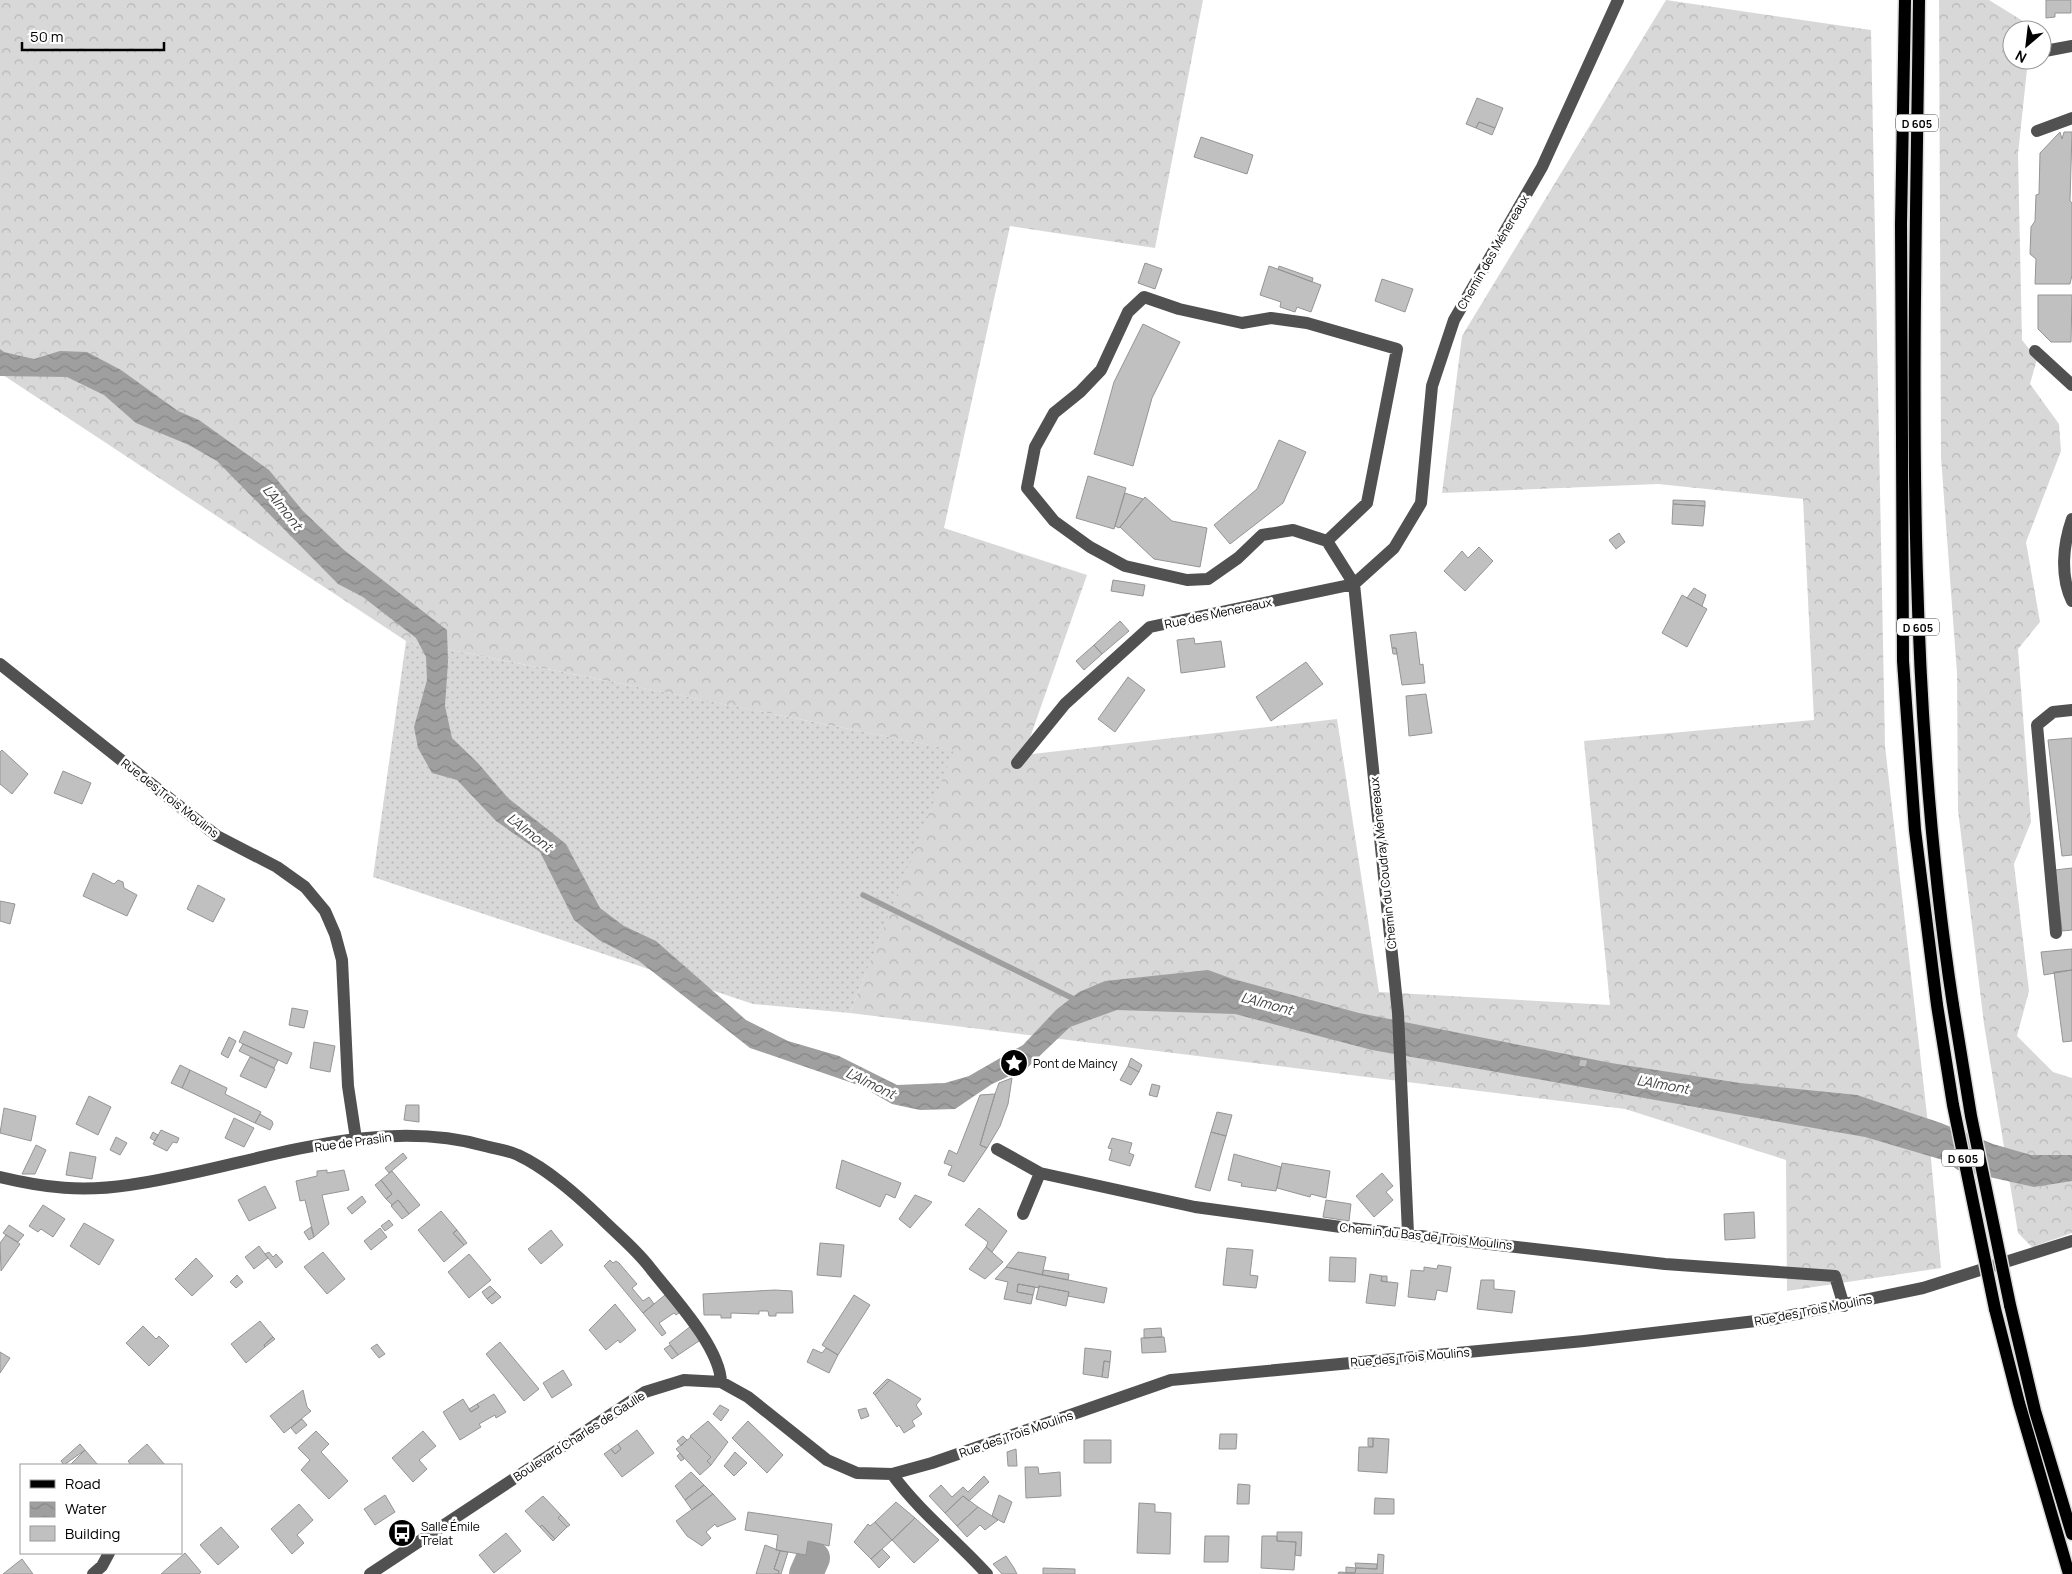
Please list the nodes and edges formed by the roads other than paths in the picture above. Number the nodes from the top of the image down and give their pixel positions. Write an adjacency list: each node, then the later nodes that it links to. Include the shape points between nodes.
1 (1618, 0): 12 (street, Chemin des Ménereaux, via 1542,168 1454,320 1432,386 1421,503 1394,548)
2 (1905, 0): 34 (main road, D 605, bridge, via 1901,224 1903,661 1915,830 1953,1106 1995,1309 2021,1412)
3 (1919, 0): 29 (main road, D 605, bridge, via 1914,434 1916,579 1920,693 1933,856 1973,1126 2010,1305 2036,1411)
4 (2072, 46): 5 (street)
5 (2052, 49)
6 (2072, 118): 7 (street)
7 (2037, 131)
8 (2035, 351): 9 (street)
9 (2072, 386)
10 (2072, 519): 13 (street, via 2064,545 2066,587)
11 (1327, 541): 11 (street, via 1367,503 1396,349 1307,323 1271,318 1242,323 1144,298 1128,312 1101,370 1054,413 1035,447 1027,488 1054,521 1090,547 1125,566 1187,580 1208,579 1238,558 1262,535 1293,530); 12 (street)
12 (1354, 584): 16 (street, Rue des Menereaux, via 1150,626 1065,704); 23 (street, Chemin du Coudray Ménereaux, via 1398,1013)
13 (2072, 601)
14 (0, 664): 18 (street, Rue des Trois Moulins, via 217,836 277,867 305,887 326,911 342,960 348,1086)
15 (2072, 710): 17 (street, via 2053,712 2037,724)
16 (1017, 763)
17 (2056, 933)
18 (356, 1139): 21 (street, Rue de Praslin, via 129,1185 77,1189 41,1187); 26 (street, Rue de Praslin, via 399,1135 458,1138 517,1155 554,1178 645,1261 711,1348 721,1371)
19 (997, 1148): 20 (street, Chemin du Bas de Trois Moulins)
20 (1040, 1173): 22 (street); 23 (street, Chemin du Bas de Trois Moulins, via 1195,1207)
21 (0, 1178)
22 (1023, 1214)
23 (1408, 1233): 25 (street, Chemin du Bas de Trois Moulins, via 1665,1264 1835,1276)
24 (2072, 1242): 25 (street, Rue des Trois Moulins, via 1923,1288)
25 (1844, 1306): 28 (street, Rue des Trois Moulins, via 1773,1320 1170,1380)
26 (721, 1382): 27 (street, Boulevard Charles de Gaulle, via 748,1397); 32 (street, Boulevard Charles de Gaulle, via 684,1380 645,1392)
27 (796, 1436): 28 (street, Rue des Trois Moulins, via 827,1460 857,1473)
28 (892, 1474): 33 (street, via 918,1506 959,1542)
29 (2072, 1534)
30 (108, 1554): 31 (street)
31 (93, 1574)
32 (370, 1574)
33 (987, 1574)
34 (2069, 1574)

